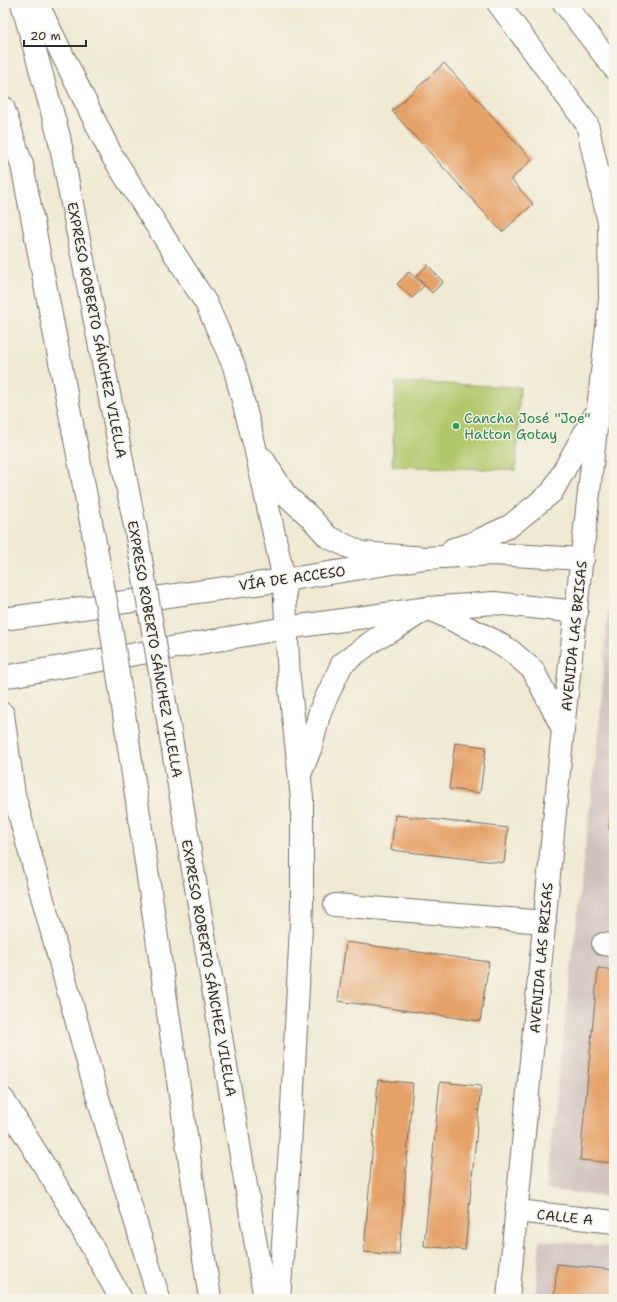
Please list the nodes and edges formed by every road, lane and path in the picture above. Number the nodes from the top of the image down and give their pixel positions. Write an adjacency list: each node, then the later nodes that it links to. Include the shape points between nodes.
1 (22, 3): 28 (main road, EXPRESO ROBERTO SÁNCHEZ VILELLA, bridge, via 59,137 138,542)
2 (37, 3): 8 (main road, via 111,154 206,303 234,366)
3 (498, 3): 7 (main road, AVENIDA LAS BRISAS, via 587,124 609,223 610,300)
4 (564, 3): 5 (main road)
5 (614, 68)
6 (3, 107): 27 (main road, bridge, via 22,164 112,634)
7 (598, 408): 9 (main road, via 552,492 510,526 471,544); 10 (main road, AVENIDA LAS BRISAS)
8 (255, 447): 9 (main road, via 285,494 328,537 362,553); 11 (main road)
9 (425, 558): 10 (main road, VÍA DE ACCESO, via 493,554); 11 (main road, VÍA DE ACCESO)
10 (582, 559): 13 (main road, AVENIDA LAS BRISAS)
11 (284, 580): 14 (main road, VÍA DE ACCESO); 15 (main road)
12 (428, 608): 13 (main road, via 494,603); 15 (main road); 18 (main road, via 494,640 522,660 533,670); 19 (main road, via 374,640 342,664 320,711 311,748)
13 (577, 612): 18 (main road, AVENIDA LAS BRISAS)
14 (3, 619)
15 (286, 628): 16 (main road); 19 (main road)
16 (3, 677)
17 (3, 714): 26 (main road, via 14,796 94,1088)
18 (563, 729): 21 (main road, AVENIDA LAS BRISAS)
19 (300, 775): 29 (main road, via 302,905 290,1148)
20 (335, 905): 21 (main road)
21 (545, 922): 23 (main road, AVENIDA LAS BRISAS)
22 (3, 1099): 25 (main road, via 68,1204)
23 (517, 1212): 24 (main road, CALLE A); 30 (main road, AVENIDA LAS BRISAS)
24 (614, 1222)
25 (122, 1299)
26 (159, 1299)
27 (210, 1299)
28 (265, 1299)
29 (279, 1299)
30 (508, 1299)

